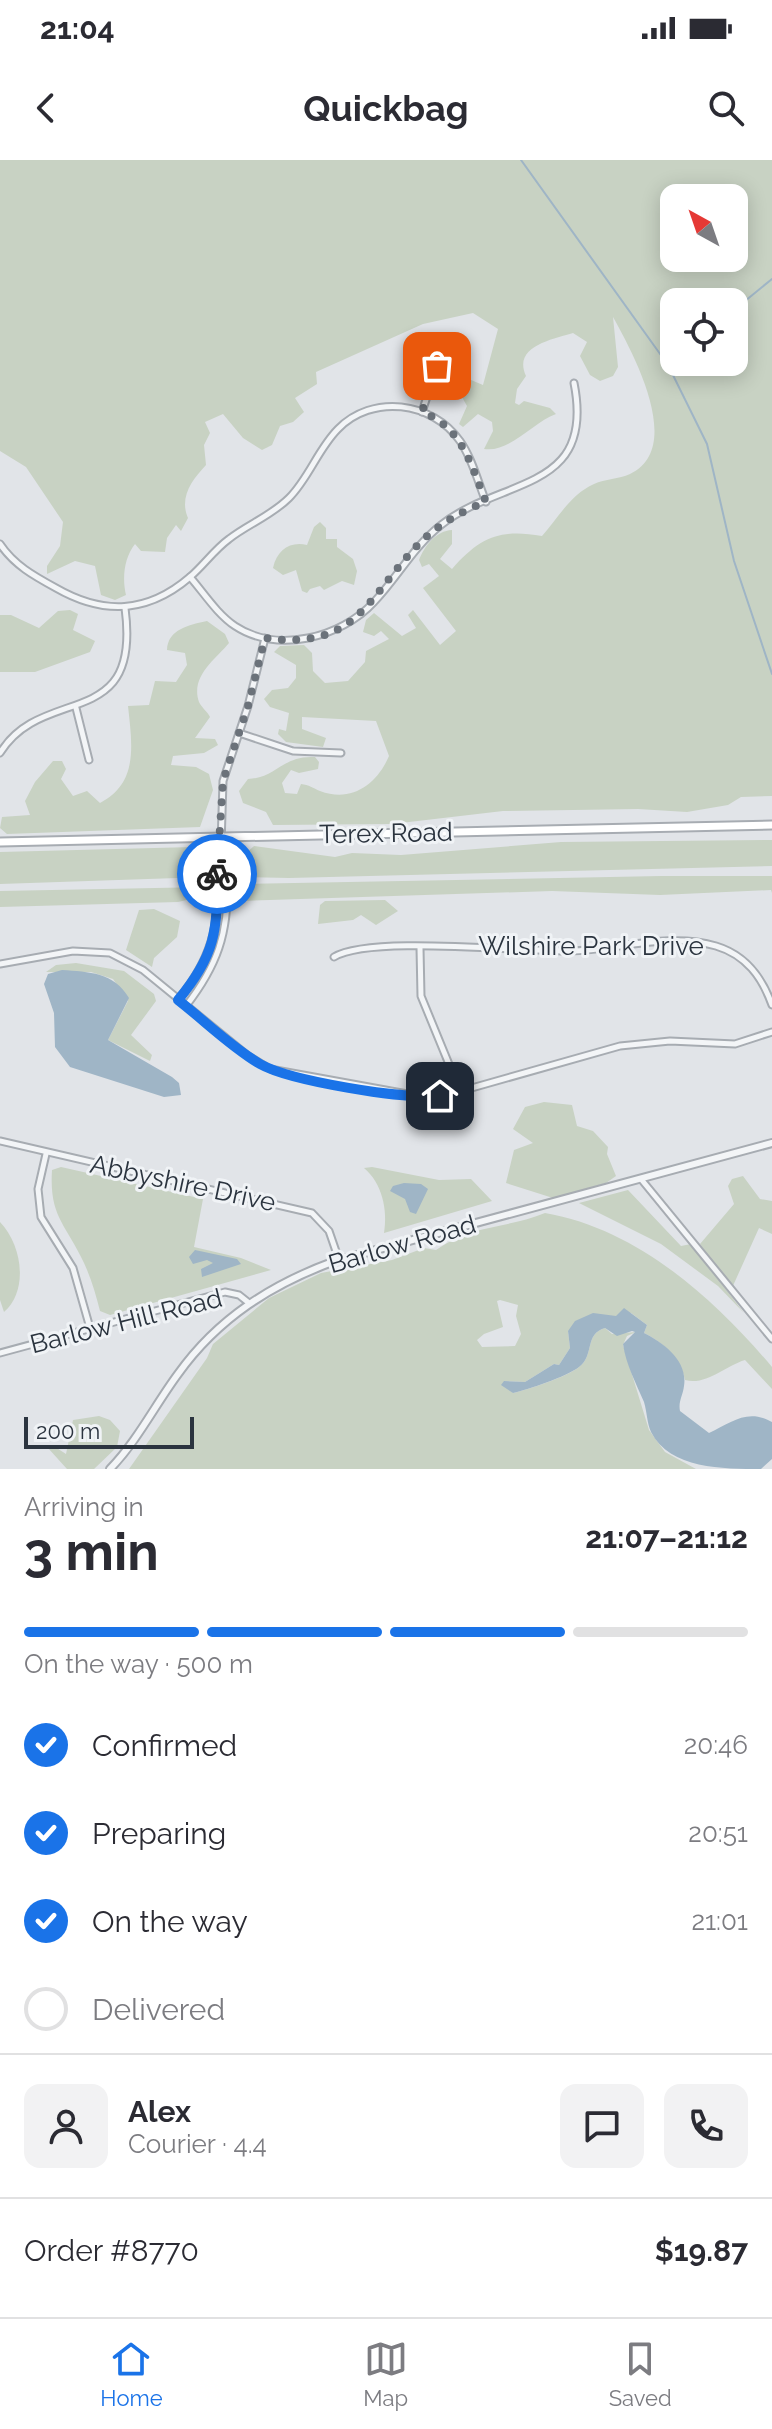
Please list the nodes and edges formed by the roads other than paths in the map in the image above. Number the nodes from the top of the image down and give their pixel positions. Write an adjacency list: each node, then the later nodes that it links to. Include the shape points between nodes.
1 (437, 366): 3 (street)
2 (574, 383): 4 (street, via 576,429 562,459 533,482)
3 (422, 412): 4 (street, via 444,424 460,442); 6 (street, via 387,406 351,418 328,441 292,495 232,536)
4 (486, 502): 8 (street, via 452,518 422,541 355,619 310,638)
5 (0, 544): 7 (street, via 18,565 78,600 100,608)
6 (190, 577): 7 (street); 8 (street, via 233,625)
7 (125, 608): 9 (street, via 128,641 121,669 101,694)
8 (265, 638): 10 (street)
9 (76, 708): 11 (street, via 29,723); 13 (street)
10 (239, 733): 12 (street, via 293,751); 15 (street, via 223,781)
11 (0, 753)
12 (341, 753)
13 (89, 760)
14 (772, 825): 15 (main road, Terex Road)
15 (221, 841): 16 (main road, Terex Road); 17 (street); 18 (street)
16 (0, 842)
17 (219, 909): 18 (street); 19 (street)
18 (228, 909): 21 (street)
19 (212, 946): 21 (street); 24 (street)
20 (420, 948): 22 (street, Wilshire Park Drive, via 355,949); 25 (street, Wilshire Park Drive, via 570,951 651,942 703,943 743,960 759,977); 28 (street, via 421,996)
21 (220, 949): 26 (street)
22 (334, 957)
23 (0, 964): 24 (street, via 73,951 110,953 143,970)
24 (178, 1000): 26 (street)
25 (772, 1005)
26 (186, 1006): 28 (street, via 277,1072 424,1097)
27 (772, 1032): 28 (street, via 735,1044 670,1041 620,1046)
28 (460, 1091)
29 (0, 1141): 31 (street, Abbyshire Drive)
30 (772, 1143): 32 (street, Barlow Road)
31 (46, 1154): 33 (street, Abbyshire Drive, via 312,1213 329,1231); 35 (street, via 38,1189 41,1217 73,1268)
32 (641, 1179): 33 (street, Barlow Road); 36 (street)
33 (339, 1260): 34 (street, Barlow Road)
34 (249, 1303): 35 (street, Barlow Hill Road, via 225,1292); 38 (street, Barlow Road, via 188,1360)
35 (90, 1328): 37 (street, Barlow Hill Road)
36 (772, 1339)
37 (0, 1353)
38 (110, 1469)

